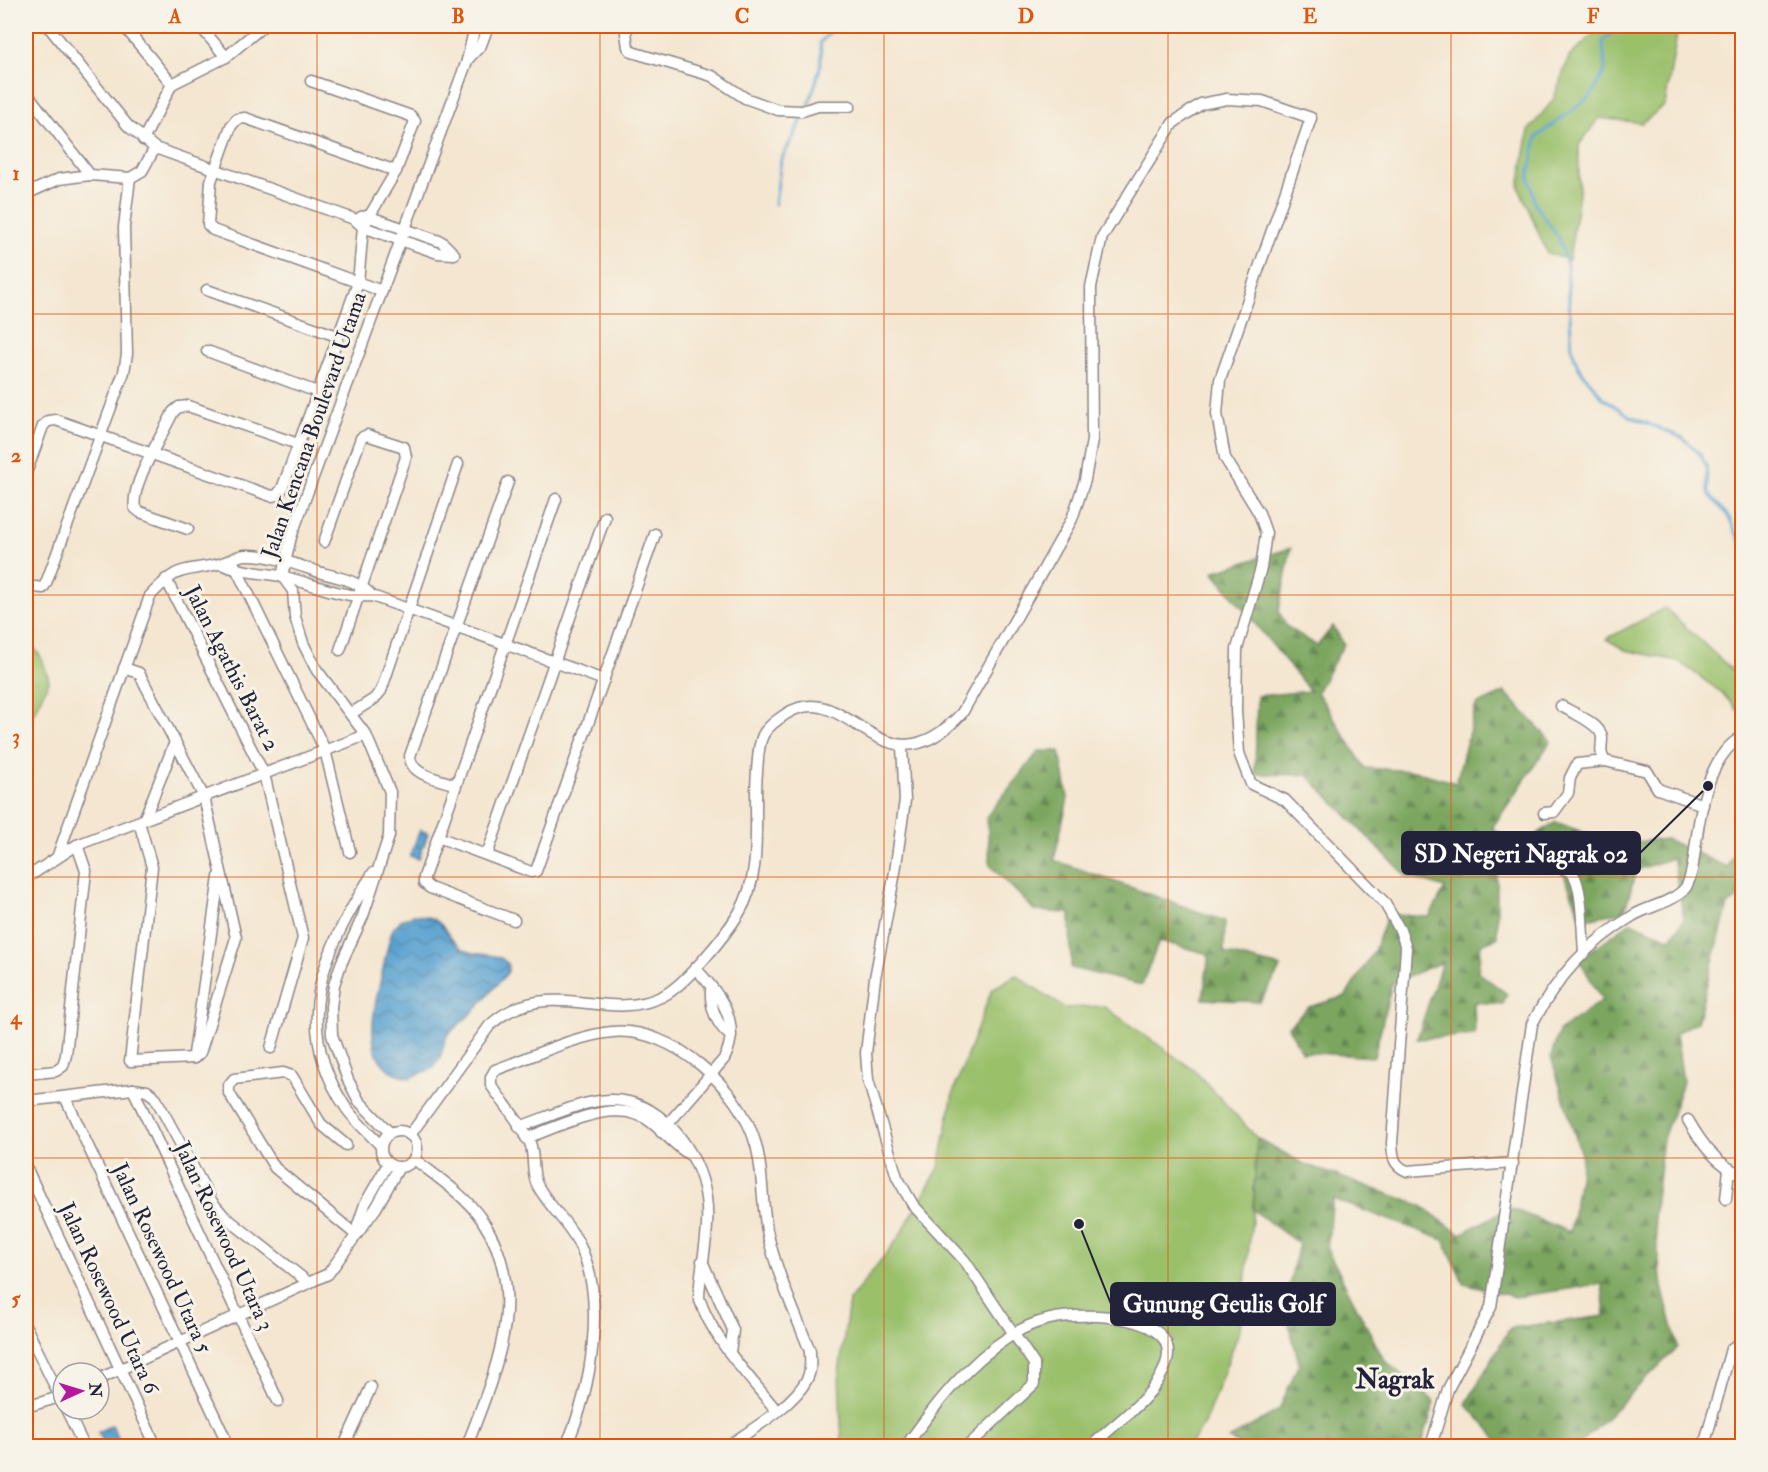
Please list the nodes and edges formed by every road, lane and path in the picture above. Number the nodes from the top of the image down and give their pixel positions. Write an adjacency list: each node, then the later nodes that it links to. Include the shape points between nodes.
1 (48, 26): 14 (street)
2 (123, 26): 11 (street)
3 (200, 26): 8 (street)
4 (263, 26): 8 (street)
5 (475, 26): 9 (street, Jalan Kencana Boulevard Utama)
6 (488, 26): 9 (street, Jalan Kencana Boulevard Utama, via 481,45)
7 (625, 26): 13 (street, via 632,52 712,76 745,98 778,110)
8 (226, 57): 11 (street)
9 (467, 61): 24 (street, Jalan Kencana Boulevard Utama)
10 (311, 81): 17 (street, via 411,116 414,121)
11 (172, 84): 14 (street)
12 (26, 92): 18 (street)
13 (850, 106)
14 (143, 140): 15 (street)
15 (155, 148): 16 (street); 19 (street, via 142,171)
16 (215, 170): 17 (street, via 231,126 237,119 245,118); 22 (street); 25 (street, via 208,225 213,230)
17 (396, 171): 21 (street)
18 (90, 175): 19 (street); 20 (street, via 59,179)
19 (130, 178): 31 (street, via 124,227 127,354)
20 (26, 193)
21 (367, 216): 22 (street); 23 (street); 24 (street)
22 (354, 219): 23 (street)
23 (363, 227): 24 (street); 25 (street)
24 (402, 234): 27 (street, Jalan Kencana Boulevard Utama)
25 (358, 283): 27 (street); 28 (street)
26 (207, 290): 28 (street)
27 (382, 291): 43 (street, Jalan Kencana Boulevard Utama)
28 (338, 336): 30 (street)
29 (207, 351): 30 (street)
30 (317, 392): 32 (street)
31 (101, 436): 33 (street); 35 (street, via 56,420 48,422 43,426); 49 (street, via 46,583 43,588)
32 (298, 444): 33 (street, via 188,406 173,412); 33 (street, via 278,495 271,496)
33 (152, 455): 39 (street, via 133,501 135,508)
34 (458, 464): 52 (street)
35 (26, 473)
36 (508, 482): 53 (street)
37 (556, 499): 54 (street)
38 (605, 517): 56 (street)
39 (188, 529)
40 (655, 534): 58 (street)
41 (324, 542): 48 (street, via 360,438 367,435 404,447 406,451)
42 (233, 557): 43 (street); 44 (street); 45 (street)
43 (285, 561): 46 (street, Jalan Kencana Boulevard Utama); 48 (street)
44 (221, 564): 45 (street); 47 (street, via 184,568)
45 (234, 570): 46 (street); 65 (street)
46 (282, 576): 51 (street); 60 (street, Jalan Kencana Boulevard Utama, via 293,591 295,617 316,669)
47 (166, 579): 57 (street, via 150,597); 67 (street, Jalan Agathis Barat 2)
48 (362, 585): 50 (street); 51 (street)
49 (26, 586)
50 (372, 596): 51 (street); 52 (street)
51 (358, 597): 55 (street)
52 (409, 609): 53 (street); 60 (street, via 381,691)
53 (456, 626): 54 (street); 68 (street, via 410,756 414,770)
54 (505, 644): 56 (street); 68 (street)
55 (340, 650)
56 (555, 662): 58 (street); 76 (street)
57 (124, 668): 63 (street, via 139,673); 77 (street)
58 (604, 680): 76 (street, via 536,871)
59 (1560, 706): 66 (street, via 1599,730)
60 (351, 713): 61 (street, Jalan Kencana Boulevard Utama)
61 (366, 735): 65 (street); 78 (street, Jalan Kencana Boulevard Utama, via 390,792 389,836)
62 (1743, 737): 70 (street, via 1724,751)
63 (175, 742): 69 (street); 72 (street)
64 (902, 747): 84 (street, via 876,737 831,709 815,705 800,706 773,723 763,736 758,760 756,843 750,888 739,913); 101 (street, via 928,741 946,731 962,713 1072,519 1085,480 1092,440 1091,287 1102,237 1173,123 1201,104 1227,99 1262,101 1311,118 1220,380 1216,414 1225,458 1259,513 1266,533 1261,568 1237,649 1239,753 1251,784 1286,800 1384,902 1400,930 1406,948 1392,1143 1398,1167 1407,1171); 112 (street, via 905,800 875,978 866,1053 868,1080 897,1177 913,1206 965,1261)
65 (325, 750): 67 (street); 75 (street)
66 (1605, 761): 70 (street, via 1647,771 1657,787); 71 (street, via 1577,764 1568,792 1554,812)
67 (264, 774): 69 (street); 85 (street, Jalan Agathis Barat 2, via 303,938)
68 (456, 785): 73 (street)
69 (204, 797): 72 (street); 80 (street)
70 (1703, 806): 83 (street, via 1686,886)
71 (1544, 813)
72 (142, 821): 74 (street); 86 (street, via 152,867 130,1061)
73 (438, 837): 76 (street); 82 (street, via 424,883)
74 (77, 845): 77 (street); 87 (street, via 86,872 63,1066 56,1071)
75 (350, 852)
76 (487, 855)
77 (57, 858): 81 (street)
78 (382, 858): 95 (street, Jalan Kencana Boulevard Utama, via 363,916 340,964 331,1007 332,1035 348,1080 359,1101); 99 (street, Jalan Kencana Boulevard Utama, via 350,909 327,959 316,1006 318,1037 334,1086 347,1110)
79 (1433, 858): 83 (street, via 1527,864 1571,873 1580,900)
80 (220, 869): 86 (street); 86 (street, via 236,938 200,1053)
81 (27, 878)
82 (514, 920)
83 (1584, 951): 101 (street, via 1532,1024)
84 (694, 968): 88 (street, via 722,998 732,1025 730,1049); 96 (street, via 681,984 661,997 642,1002 622,1005 546,1000 525,1002 506,1010 490,1025)
85 (271, 1048)
86 (194, 1058)
87 (26, 1074)
88 (710, 1076): 93 (street, via 678,1047 658,1037 635,1032 592,1035 495,1070 491,1085); 94 (street); 123 (street, via 736,1102 752,1134 768,1235 810,1351 807,1379 789,1402)
89 (133, 1089): 90 (street); 109 (street, via 156,1097 212,1202 224,1216); 110 (street, Jalan Rosewood Utara 3)
90 (65, 1097): 91 (street); 114 (street, Jalan Rosewood Utara 5)
91 (26, 1101)
92 (1688, 1120): 104 (street, via 1711,1154)
93 (519, 1127): 94 (street, via 598,1100 615,1098 646,1106); 97 (street)
94 (664, 1128): 97 (street, via 634,1113 618,1111); 108 (street, via 686,1143 700,1176 706,1198)
95 (390, 1133): 96 (street); 99 (street)
96 (410, 1135): 100 (street, via 416,1147)
97 (526, 1138): 130 (street, via 531,1145 537,1184 567,1222 589,1269 593,1337 578,1415)
98 (346, 1145): 107 (street, via 321,1124 292,1076 283,1073 234,1079 229,1085 229,1093 275,1168)
99 (381, 1146): 102 (street, via 382,1156)
100 (414, 1159): 102 (street); 129 (street, via 482,1220 502,1269 507,1298 506,1329)
101 (1513, 1163): 135 (street, via 1491,1307 1448,1389)
102 (393, 1166): 107 (street, via 376,1208)
103 (26, 1167): 116 (street, Jalan Rosewood Utara 6)
104 (1730, 1169): 105 (street); 106 (street)
105 (1743, 1175)
106 (1726, 1199)
107 (355, 1234): 109 (street, via 328,1274)
108 (702, 1261): 115 (street, via 734,1330); 115 (street, via 699,1298)
109 (309, 1283): 110 (street)
110 (240, 1314): 114 (street); 121 (street, Jalan Rosewood Utara 3)
111 (26, 1327): 118 (street)
112 (1014, 1333): 132 (street, via 961,1376); 133 (street, via 1034,1364 1034,1384); 134 (street, via 1050,1319 1104,1316 1145,1326 1167,1341 1165,1368 1149,1393)
113 (1743, 1341): 136 (street, via 1731,1349)
114 (180, 1342): 116 (street); 125 (street, Jalan Rosewood Utara 5)
115 (730, 1352): 123 (street)
116 (120, 1369): 117 (street); 127 (street, Jalan Rosewood Utara 6)
117 (111, 1373)
118 (51, 1377)
119 (371, 1387): 128 (street)
120 (51, 1401): 122 (street)
121 (278, 1401)
122 (26, 1407)
123 (776, 1410): 131 (street)
124 (72, 1421): 126 (street)
125 (224, 1436)
126 (84, 1446)
127 (156, 1446)
128 (344, 1446)
129 (467, 1446)
130 (566, 1446)
131 (728, 1446)
132 (906, 1446)
133 (968, 1446)
134 (1092, 1446)
135 (1431, 1446)
136 (1704, 1446)

